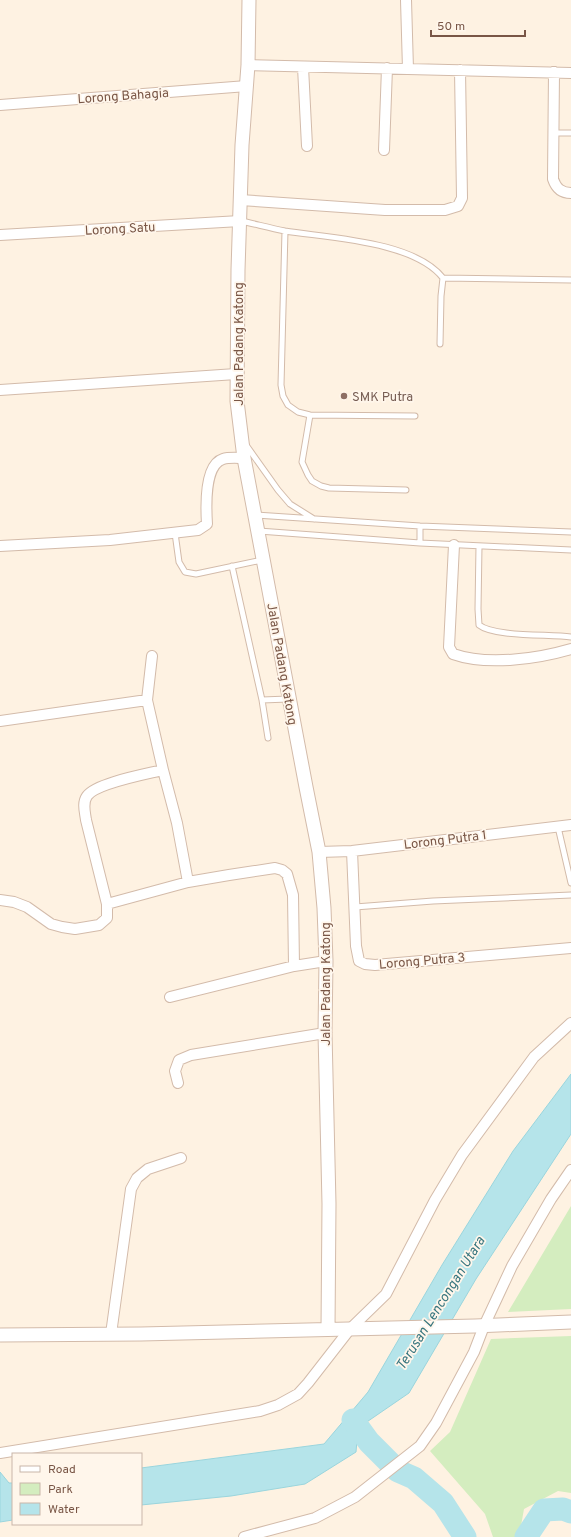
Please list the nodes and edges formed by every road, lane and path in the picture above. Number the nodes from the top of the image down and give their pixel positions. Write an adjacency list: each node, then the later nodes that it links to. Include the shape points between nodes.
1 (249, 0): 3 (street, Jalan Padang Katong)
2 (406, 0): 6 (street)
3 (248, 66): 4 (street); 10 (street, Jalan Padang Katong)
4 (303, 67): 5 (street); 14 (street)
5 (387, 68): 6 (street); 15 (street)
6 (408, 69): 7 (street)
7 (460, 70): 8 (street); 17 (street, via 462,198 458,206 445,210 385,210)
8 (554, 72): 9 (street); 12 (street)
9 (571, 73)
10 (247, 86): 11 (street, Lorong Bahagia); 17 (street, Jalan Padang Katong)
11 (0, 105)
12 (554, 133): 13 (lane); 16 (street, via 553,179 559,190)
13 (571, 133)
14 (307, 146)
15 (384, 150)
16 (571, 193)
17 (240, 200): 18 (street, Jalan Padang Katong)
18 (240, 221): 19 (lane); 20 (street, Lorong Satu); 24 (street, Jalan Padang Katong)
19 (285, 231): 21 (lane, via 381,245 424,263); 26 (lane, via 281,385 288,405 298,412)
20 (0, 236)
21 (443, 278): 22 (lane); 23 (lane)
22 (571, 280)
23 (440, 344)
24 (236, 374): 25 (street); 28 (street, Jalan Padang Katong)
25 (0, 390)
26 (310, 415): 27 (lane); 30 (lane, via 302,462 312,481 330,488)
27 (415, 416)
28 (242, 440): 29 (street, Jalan Padang Katong); 32 (lane, via 290,504)
29 (244, 458): 31 (street, Jalan Padang Katong); 36 (street, via 222,459 211,468 207,524 198,530)
30 (406, 490)
31 (256, 515): 32 (lane); 34 (street, Jalan Padang Katong)
32 (315, 520): 33 (lane)
33 (420, 526): 35 (lane); 37 (lane)
34 (258, 531): 37 (lane); 42 (street, Jalan Padang Katong)
35 (571, 532)
36 (175, 533): 39 (street, via 110,540); 43 (lane, via 179,562 186,572 196,574)
37 (420, 543): 38 (lane)
38 (454, 545): 40 (lane); 45 (street, via 449,647 453,654 510,660)
39 (0, 546)
40 (479, 546): 41 (lane); 44 (lane, via 479,625 490,630)
41 (571, 550)
42 (263, 560): 43 (lane); 47 (street, Jalan Padang Katong)
43 (232, 566): 49 (lane)
44 (571, 637)
45 (571, 650)
46 (152, 656): 48 (street)
47 (289, 699): 49 (lane); 56 (street, Jalan Padang Katong)
48 (147, 700): 50 (street); 52 (street)
49 (262, 700): 51 (lane)
50 (0, 721)
51 (268, 738)
52 (163, 770): 57 (street, via 177,823); 61 (street, via 99,787 87,796 84,806 86,820)
53 (571, 825): 54 (street, Lorong Putra 1)
54 (558, 827): 55 (street, Lorong Putra 1); 58 (lane)
55 (352, 851): 56 (street, Lorong Putra 1); 62 (street, Lorong Putra 3)
56 (319, 852): 64 (street, Jalan Padang Katong)
57 (188, 882): 61 (street); 65 (street, via 275,868 288,874 293,895)
58 (571, 883)
59 (571, 895): 62 (lane)
60 (0, 900): 61 (street, via 27,907 51,924 75,929 99,925 107,918)
61 (107, 904)
62 (355, 907): 63 (street, Lorong Putra 3, via 357,955 359,961 365,964)
63 (571, 948)
64 (326, 961): 65 (street); 68 (street, Jalan Padang Katong)
65 (294, 966): 66 (street)
66 (170, 997)
67 (571, 1023): 75 (street, via 534,1057 493,1111 434,1200 386,1294)
68 (325, 1034): 69 (street, via 191,1055 179,1060 175,1071); 74 (street, Jalan Padang Katong, via 329,1204)
69 (178, 1083)
70 (181, 1158): 76 (street, via 148,1169 137,1178 131,1189)
71 (571, 1170): 73 (street, via 551,1199)
72 (571, 1322): 73 (street)
73 (479, 1326): 75 (street); 79 (street, via 474,1352 436,1423 420,1446 355,1497 315,1518)
74 (328, 1329): 75 (street); 76 (street)
75 (350, 1329): 78 (street, via 298,1394 278,1405 260,1411)
76 (111, 1334): 77 (street)
77 (0, 1336)
78 (0, 1453)
79 (244, 1537)

